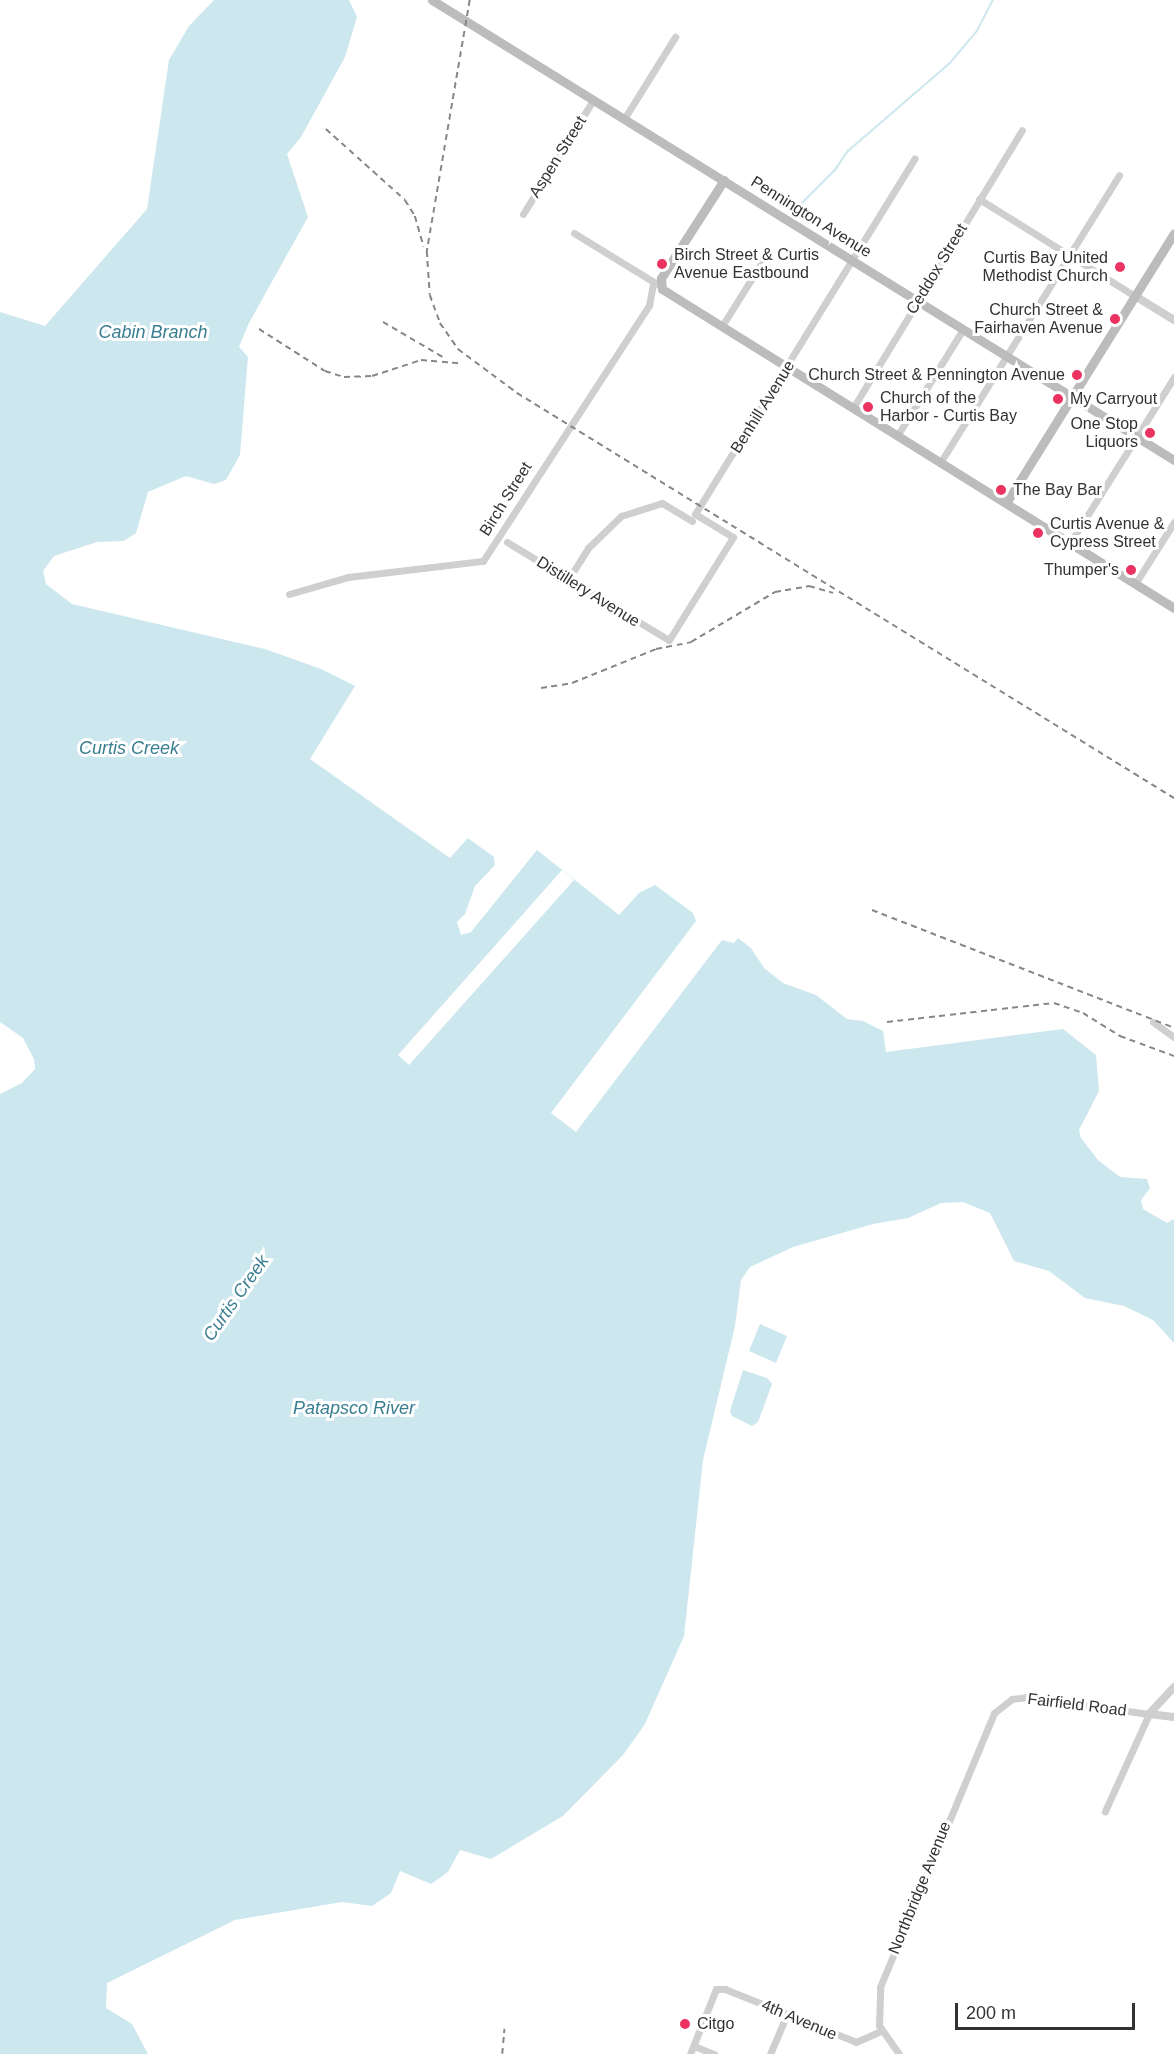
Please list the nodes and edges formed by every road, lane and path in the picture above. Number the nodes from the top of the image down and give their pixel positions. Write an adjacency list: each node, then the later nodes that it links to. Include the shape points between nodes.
1 (432, 0): 3 (main road, Pennington Avenue)
2 (675, 37): 4 (street)
3 (593, 99): 4 (main road, Pennington Avenue); 11 (street, Aspen Street)
4 (624, 119): 8 (main road, Pennington Avenue)
5 (1022, 130): 10 (street, Ceddox Street)
6 (915, 158): 17 (street, Benhill Avenue)
7 (1119, 175): 16 (street)
8 (724, 180): 9 (main road, Birch Street); 12 (main road, Pennington Avenue)
9 (712, 197): 12 (main road, via 726,187); 18 (main road, Birch Street)
10 (979, 199): 16 (street); 20 (street, Ceddox Street)
11 (523, 214)
12 (803, 230): 17 (main road, Pennington Avenue)
13 (1174, 232): 19 (main road)
14 (574, 233): 18 (street)
15 (767, 254): 22 (street)
16 (1069, 255): 19 (street); 24 (street)
17 (854, 261): 20 (main road, Pennington Avenue); 25 (street, Benhill Avenue)
18 (657, 284): 22 (main road); 40 (street, Birch Street, via 649,305 483,561 348,577)
19 (1135, 296): 21 (street); 27 (main road)
20 (918, 301): 23 (main road, Pennington Avenue); 28 (street, Ceddox Street)
21 (1174, 320)
22 (722, 326): 25 (main road)
23 (963, 329): 24 (main road, Pennington Avenue); 29 (street)
24 (1007, 356): 27 (main road, Pennington Avenue); 32 (street)
25 (787, 368): 28 (main road); 42 (street, Benhill Avenue, via 695,514 733,537)
26 (1174, 377): 30 (street)
27 (1072, 397): 30 (main road, Pennington Avenue); 33 (main road)
28 (853, 408): 29 (main road)
29 (897, 436): 32 (main road)
30 (1136, 437): 31 (main road, Pennington Avenue); 37 (street)
31 (1174, 460)
32 (940, 463): 33 (main road)
33 (1006, 503): 37 (main road)
34 (692, 521): 38 (street, via 662,503 630,512 598,536)
35 (1174, 522): 39 (street)
36 (507, 542): 38 (street, Distillery Avenue)
37 (1070, 543): 39 (main road)
38 (568, 580): 42 (street, Distillery Avenue)
39 (1135, 584): 41 (main road)
40 (289, 594)
41 (1174, 608)
42 (669, 639)
43 (1153, 1022): 44 (street)
44 (1174, 1037)
45 (1174, 1687): 46 (street)
46 (1149, 1714): 47 (street, Fairfield Road); 48 (street, Fairfield Road, via 1029,1697 1005,1703); 49 (street)
47 (1174, 1717)
48 (988, 1722): 51 (street, Northbridge Avenue, via 880,1987 877,2009)
49 (1105, 1811)
50 (787, 2014): 51 (street, 4th Avenue, via 856,2042); 52 (street, 4th Avenue, via 716,1989); 55 (street)
51 (881, 2031): 56 (street)
52 (694, 2046): 53 (street); 54 (street)
53 (690, 2054)
54 (714, 2054)
55 (770, 2054)
56 (899, 2054)

